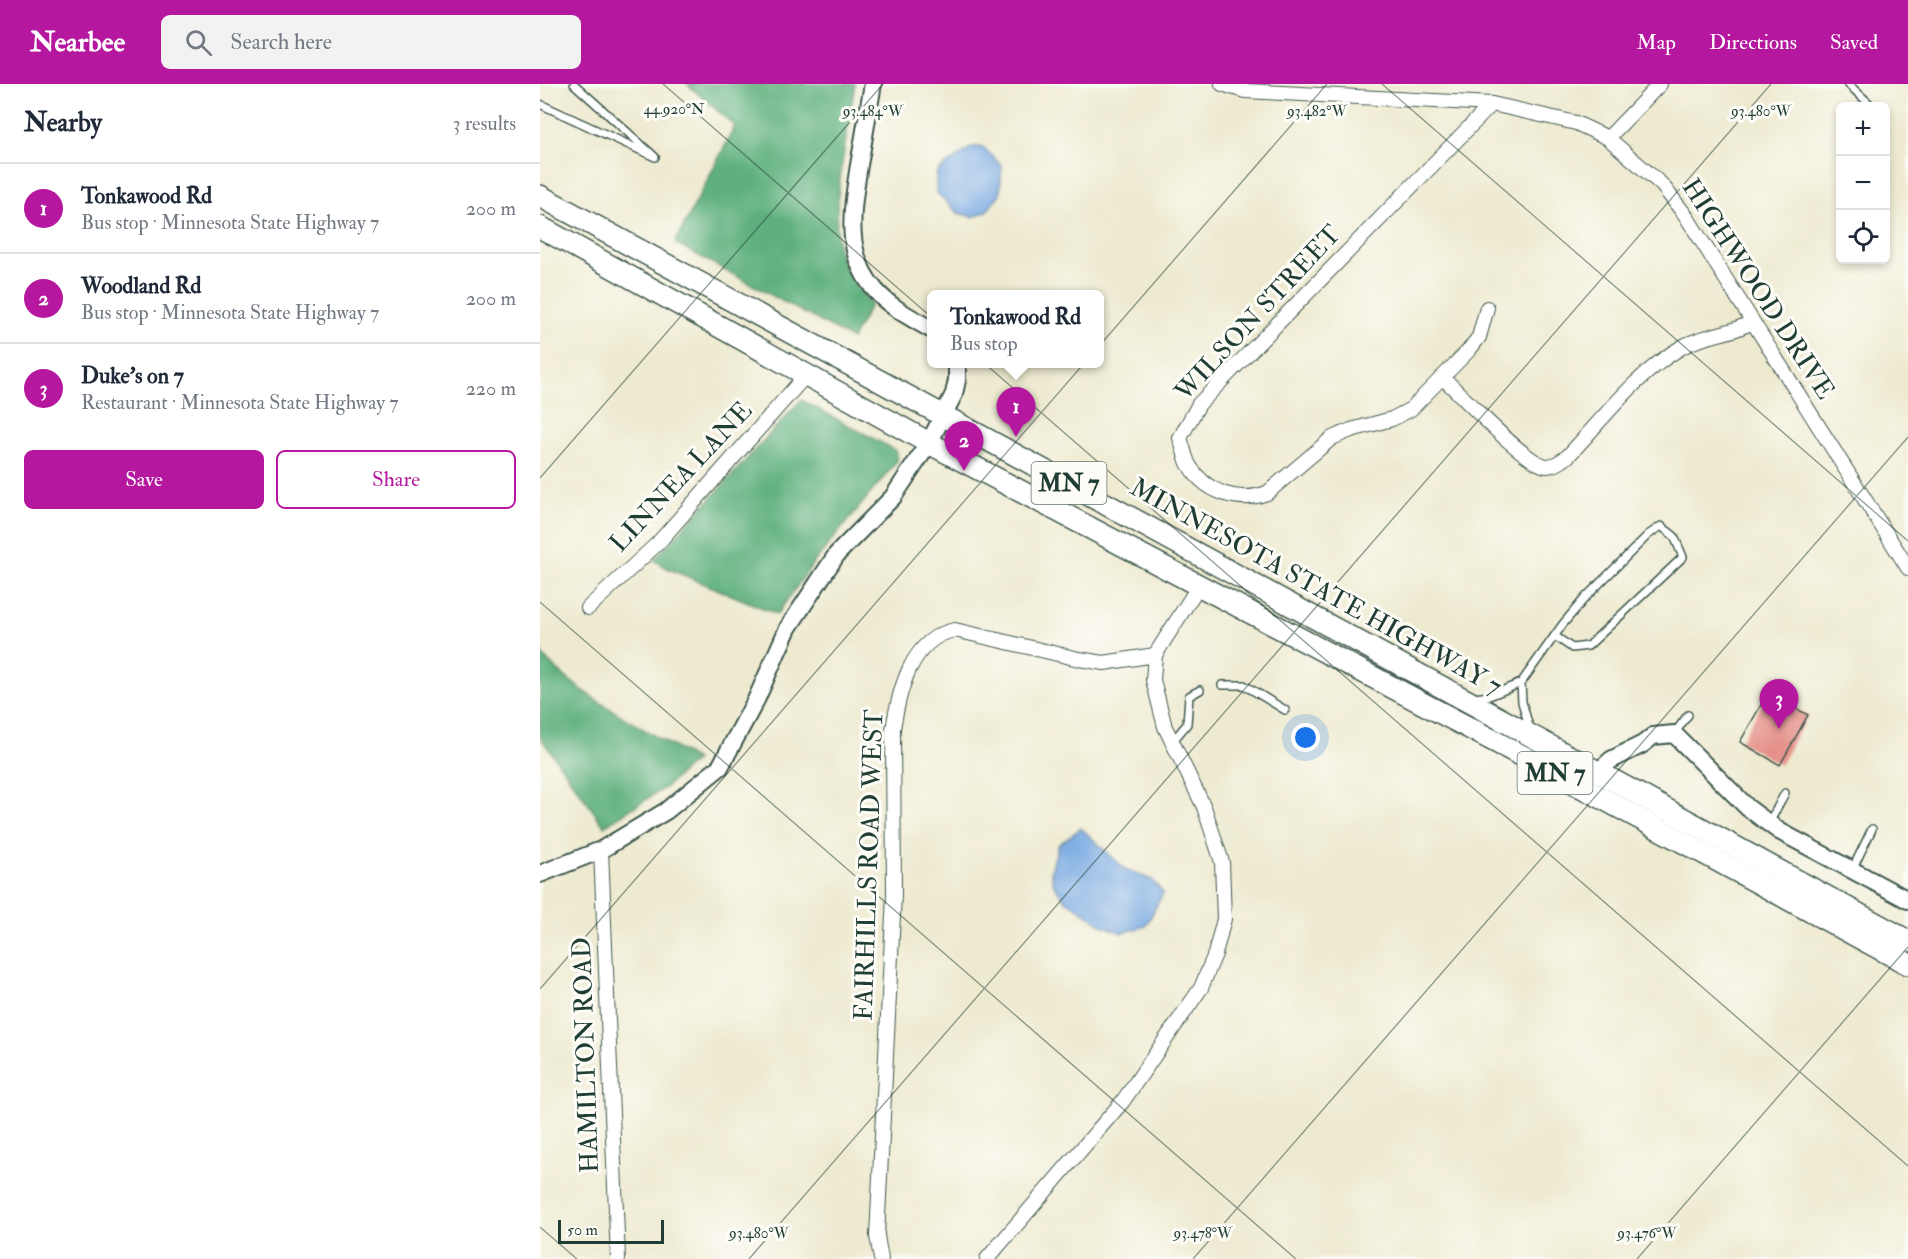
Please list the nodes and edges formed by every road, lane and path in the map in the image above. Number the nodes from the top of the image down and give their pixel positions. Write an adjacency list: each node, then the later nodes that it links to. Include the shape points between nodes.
1 (574, 84): 7 (lane, via 655,157)
2 (873, 84): 14 (street, via 851,215 853,246 863,273 877,292)
3 (1222, 84): 8 (street, HIGHWOOD DRIVE, via 1245,91)
4 (1660, 84): 9 (street)
5 (1848, 84): 6 (lane)
6 (1868, 102)
7 (540, 104)
8 (1492, 104): 9 (street, HIGHWOOD DRIVE, via 1576,123); 17 (street, WILSON STREET, via 1199,404 1180,438 1188,463 1201,480 1230,496 1255,498 1285,481 1314,450 1332,438 1411,409)
9 (1608, 138): 13 (street, HIGHWOOD DRIVE, via 1662,185 1686,216)
10 (540, 196): 18 (main road, MINNESOTA STATE HIGHWAY 7 / MN 7)
11 (540, 227): 16 (main road, MINNESOTA STATE HIGHWAY 7 / MN 7)
12 (1487, 308): 17 (street, WILSON STREET, via 1479,337)
13 (1752, 322): 17 (street, via 1734,332 1685,346 1666,358 1568,456 1548,466 1527,458); 20 (street, HIGHWOOD DRIVE)
14 (927, 327)
15 (957, 368): 18 (street)
16 (806, 375): 19 (main road, MINNESOTA STATE HIGHWAY 7 / MN 7); 22 (street, LINNEA LANE, via 658,543)
17 (1443, 378)
18 (945, 415): 19 (street); 28 (main road, MINNESOTA STATE HIGHWAY 7 / MN 7)
19 (929, 443): 21 (main road, MINNESOTA STATE HIGHWAY 7 / MN 7); 38 (street, via 893,496 837,554 788,628 720,767 666,811)
20 (1908, 568)
21 (1198, 587): 24 (street); 43 (main road, MINNESOTA STATE HIGHWAY 7 / MN 7, via 1545,767)
22 (588, 608)
23 (1555, 636): 23 (lane, via 1585,598 1648,535 1661,526 1674,536 1683,557 1588,646 1572,648); 25 (lane)
24 (1155, 655): 33 (street, via 1157,705); 45 (street, FAIRHILLS ROAD WEST, via 1130,661 1096,662 955,630 941,632 929,640 907,676 897,702 892,738 894,895 877,1236)
25 (1521, 683): 28 (lane, via 1489,696); 32 (lane)
26 (1222, 685): 29 (lane, via 1244,685)
27 (1200, 690): 33 (lane, via 1189,696 1187,724)
28 (1465, 700): 32 (main road, MINNESOTA STATE HIGHWAY 7 / MN 7)
29 (1285, 710)
30 (1688, 715): 31 (lane)
31 (1674, 734): 34 (street, via 1653,736); 36 (street, via 1748,808)
32 (1531, 736): 34 (main road, MINNESOTA STATE HIGHWAY 7 / MN 7)
33 (1172, 742): 46 (street, via 1215,834 1222,862 1224,919 1215,954 1201,988 1123,1101)
34 (1598, 772): 42 (main road, MINNESOTA STATE HIGHWAY 7 / MN 7)
35 (1785, 794): 36 (lane)
36 (1769, 823): 39 (street)
37 (1872, 829): 39 (lane)
38 (601, 850): 40 (street); 44 (street, HAMILTON ROAD)
39 (1852, 870): 41 (street)
40 (540, 874)
41 (1908, 900)
42 (1908, 940)
43 (1908, 964)
44 (618, 1259)
45 (881, 1259)
46 (987, 1259)

